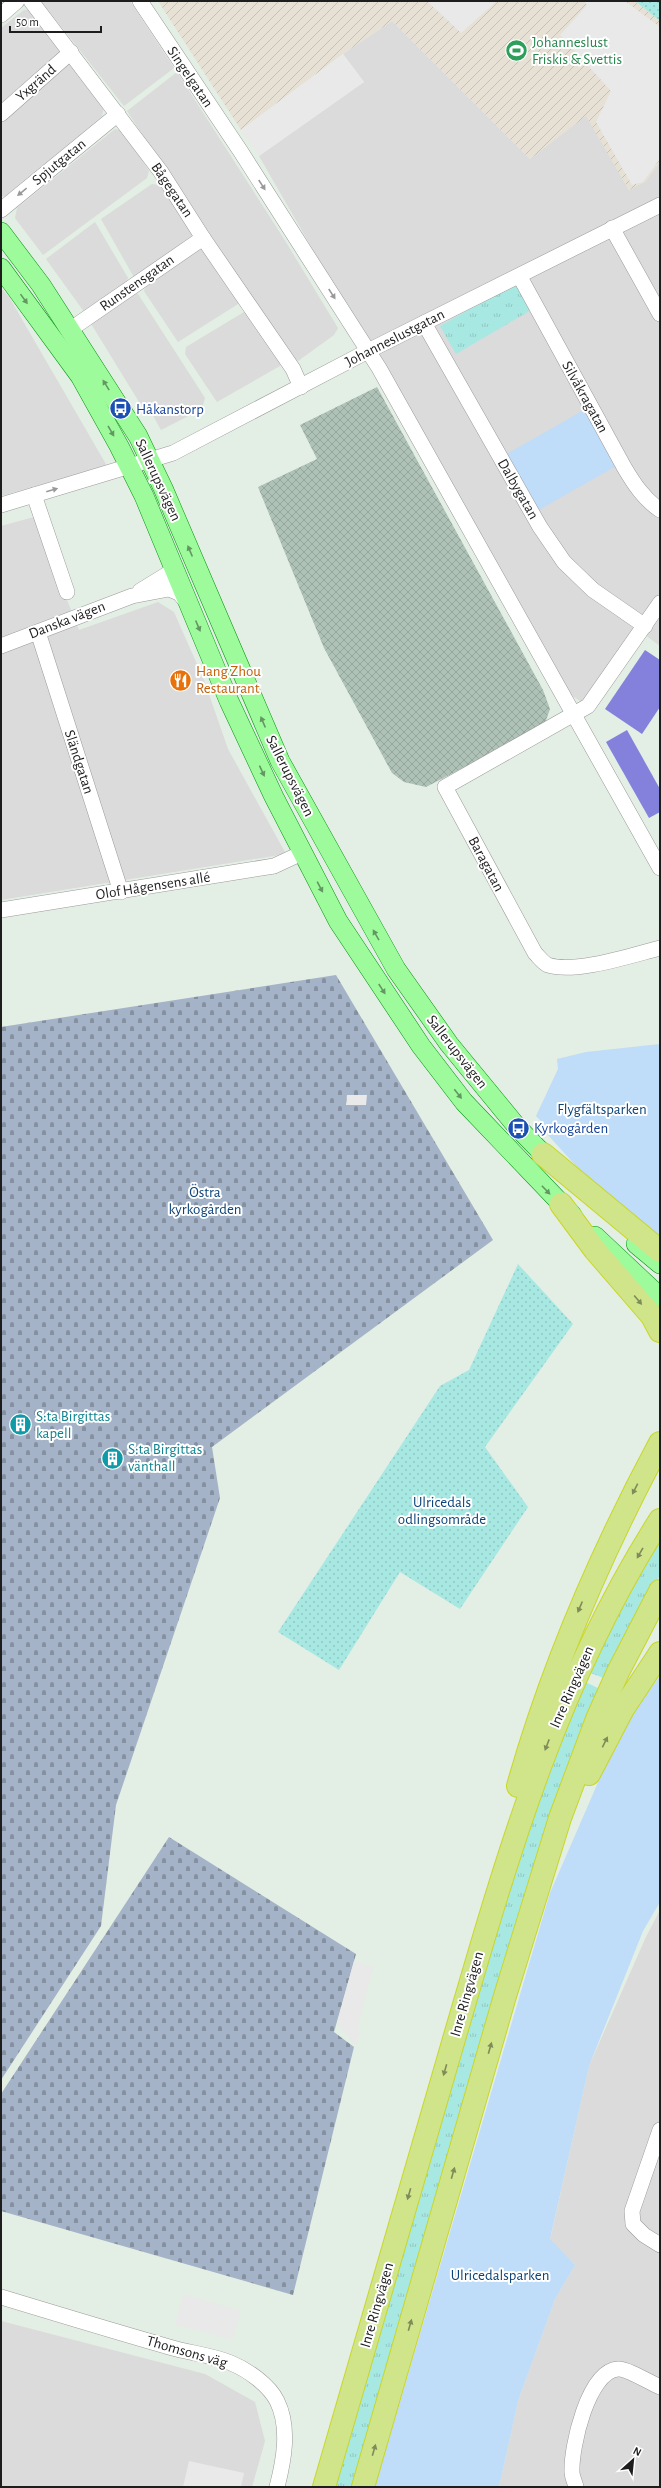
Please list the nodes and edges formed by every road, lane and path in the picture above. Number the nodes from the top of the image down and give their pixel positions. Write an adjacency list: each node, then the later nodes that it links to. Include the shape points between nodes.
1 (17, 1): 4 (street)
2 (31, 1): 5 (street, Bågegatan)
3 (140, 1): 18 (street, Singelgatan, one-way to 18)
4 (1, 15)
5 (71, 52): 6 (street, Yxgränd); 7 (street, Bågegatan)
6 (1, 114)
7 (118, 114): 9 (street, Spjutgatan, one-way to 9); 12 (street, Bågegatan, via 161,172)
8 (660, 205): 10 (street, Johanneslustgatan)
9 (1, 210)
10 (612, 228): 14 (street, Johanneslustgatan); 15 (street)
11 (1, 232): 17 (main road, Sallerupsvägen)
12 (203, 238): 17 (street, Runstensgatan); 19 (street, Bågegatan, via 293,369)
13 (1, 268): 21 (main road, Sallerupsvägen, one-way to 21, via 80,376)
14 (520, 277): 16 (street, Johanneslustgatan); 24 (street, Silvåkragatan, via 635,486)
15 (660, 314)
16 (424, 323): 18 (street, Johanneslustgatan); 30 (street, Dalbygatan, via 540,527 564,562 593,590)
17 (71, 329): 20 (main road, Sallerupsvägen, one-way to 17, via 138,436)
18 (368, 351): 19 (street, Johanneslustgatan); 34 (street, Singelgatan)
19 (301, 386): 20 (street, Johanneslustgatan, via 173,453)
20 (150, 461): 21 (street, Johanneslustgatan); 33 (main road, Sallerupsvägen, one-way to 20)
21 (130, 467): 22 (street, Johanneslustgatan, one-way to 21); 25 (main road, Sallerupsvägen)
22 (34, 496): 23 (street, Johanneslustgatan); 26 (street)
23 (1, 505)
24 (660, 510)
25 (174, 570): 27 (street, Danska vägen); 29 (main road, Sallerupsvägen); 33 (main road, via 180,570 187,575 220,640)
26 (67, 592)
27 (132, 596): 29 (street, Danska vägen, via 169,589 178,593); 31 (street, Danska vägen)
28 (660, 603): 30 (street)
29 (189, 606): 35 (main road, Sallerupsvägen, one-way to 35, via 229,701)
30 (645, 626): 34 (street, via 588,706)
31 (38, 632): 32 (street, Danska vägen); 37 (street, Sländgatan)
32 (1, 646)
33 (237, 661): 40 (main road, Sallerupsvägen, one-way to 33, via 518,1128 449,1044 396,969 280,761)
34 (573, 714): 36 (street, Singelgatan); 39 (street, Baragatan, via 445,787 534,953 546,964 562,968 579,966)
35 (302, 853): 37 (street, Olof Hågensens allé, via 274,866); 41 (main road, Sallerupsvägen, one-way to 41, via 338,921 420,1046 464,1102)
36 (660, 868)
37 (121, 892): 38 (street, Olof Hågensens allé)
38 (1, 910)
39 (660, 948)
40 (544, 1154): 42 (highway); 43 (main road, Sallerupsvägen, via 598,1208)
41 (561, 1204): 44 (main road, Sallerupsvägen); 45 (highway, one-way to 45, via 595,1250 652,1316)
42 (660, 1251)
43 (660, 1264)
44 (660, 1297)
45 (660, 1331)
46 (658, 1447): 51 (highway, one-way to 51, via 599,1564 571,1629 543,1705 484,1900)
47 (660, 1520): 51 (highway, Inre Ringvägen, one-way to 51, via 610,1606 570,1687 556,1722 535,1776 496,1896)
48 (660, 1591): 50 (highway, via 597,1719 560,1818)
49 (660, 1653): 50 (highway, one-way to 49, via 588,1776 623,1709)
50 (533, 1906): 58 (highway, one-way to 50)
51 (452, 2047): 57 (highway, Inre Ringvägen, one-way to 57)
52 (660, 2130): 53 (street, via 632,2210 633,2224)
53 (660, 2245)
54 (1, 2297): 56 (street, Thomsons väg, via 230,2363 249,2373 276,2400 285,2423 282,2468)
55 (660, 2387): 59 (street, via 619,2369 608,2371 600,2377 588,2396 574,2455 572,2474)
56 (277, 2487)
57 (324, 2487)
58 (363, 2487)
59 (576, 2487)

